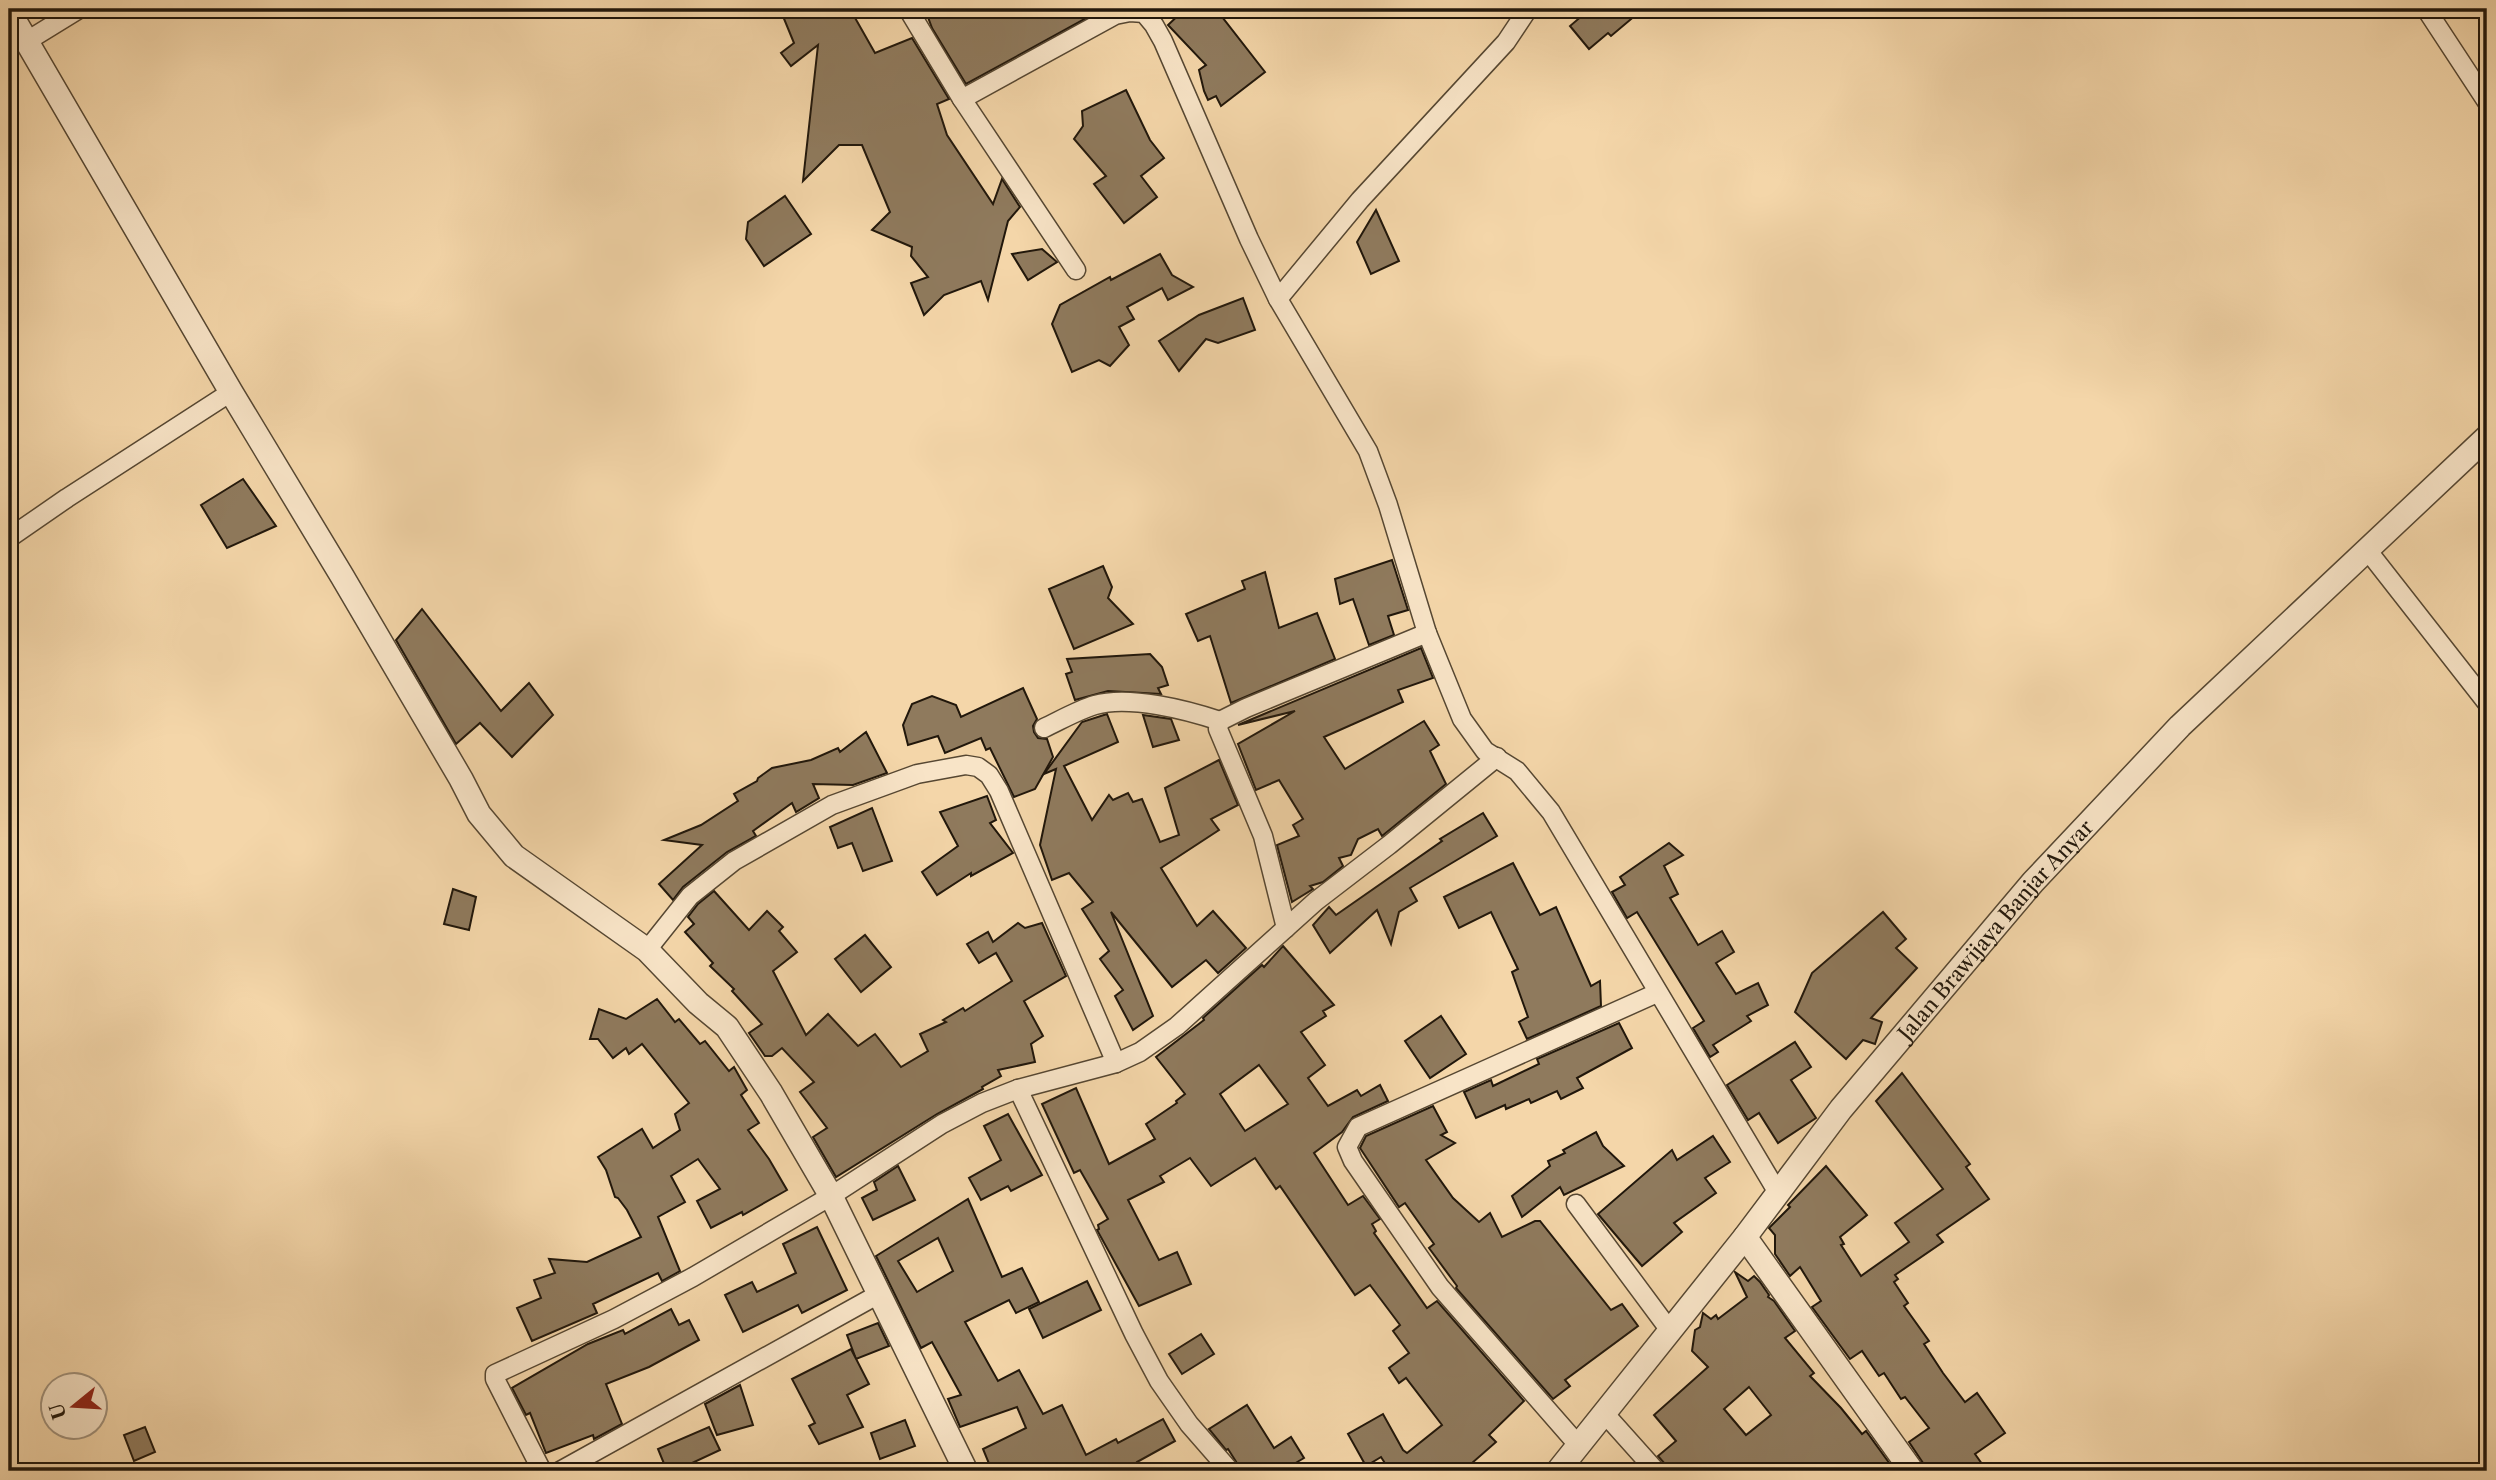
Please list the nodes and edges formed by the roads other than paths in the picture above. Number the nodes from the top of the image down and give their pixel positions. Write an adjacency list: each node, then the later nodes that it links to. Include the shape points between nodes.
1 (79, 9): 7 (street)
2 (908, 9): 8 (street)
3 (1528, 9): 11 (street, via 1506,42 1360,200)
4 (2426, 9): 9 (street)
5 (9, 11): 7 (street)
6 (1143, 11): 8 (street, via 1115,15); 11 (street, via 1163,41)
7 (27, 41): 12 (street)
8 (962, 99): 10 (street)
9 (2487, 102)
10 (1076, 270)
11 (1278, 299): 16 (street, via 1368,451)
12 (231, 392): 14 (street); 22 (street, via 479,814 514,856)
13 (2487, 437): 15 (street, Jalan Brawijaya Banjar Anyar)
14 (9, 538)
15 (2368, 551): 17 (street); 26 (street, Jalan Brawijaya Banjar Anyar, via 2242,666 2107,801 1921,1013)
16 (1427, 633): 18 (street); 20 (street, via 1462,719 1485,751)
17 (2487, 703)
18 (1220, 721): 19 (street, via 1167,706 1124,703 1097,705); 21 (street, via 1218,729 1263,836)
19 (1044, 727)
20 (1497, 757): 21 (street); 23 (street, via 1517,771 1551,812)
21 (1286, 928): 24 (street, via 1177,1026)
22 (647, 950): 24 (street, via 690,897 734,861 832,805 917,774 956,766 978,767 999,791); 27 (street, via 727,1027)
23 (1657, 993): 26 (street); 33 (street, via 1358,1126 1347,1147 1440,1287)
24 (1116, 1063): 25 (street)
25 (1018, 1089): 27 (street, via 952,1118); 37 (street, via 1159,1381)
26 (1777, 1193): 29 (street, Jalan Brawijaya Banjar Anyar)
27 (831, 1196): 30 (street); 34 (street, via 614,1319 495,1374)
28 (1576, 1204): 31 (street)
29 (1745, 1237): 31 (street, Jalan Brawijaya Banjar Anyar); 40 (street)
30 (879, 1294): 35 (street); 36 (street)
31 (1671, 1332): 32 (street, Jalan Brawijaya Banjar Anyar)
32 (1605, 1414): 33 (street, Jalan Brawijaya Banjar Anyar); 39 (street)
33 (1579, 1446): 38 (street, Jalan Brawijaya Banjar Anyar)
34 (542, 1471)
35 (560, 1471)
36 (966, 1471)
37 (1230, 1471)
38 (1558, 1471)
39 (1656, 1471)
40 (1912, 1471)

